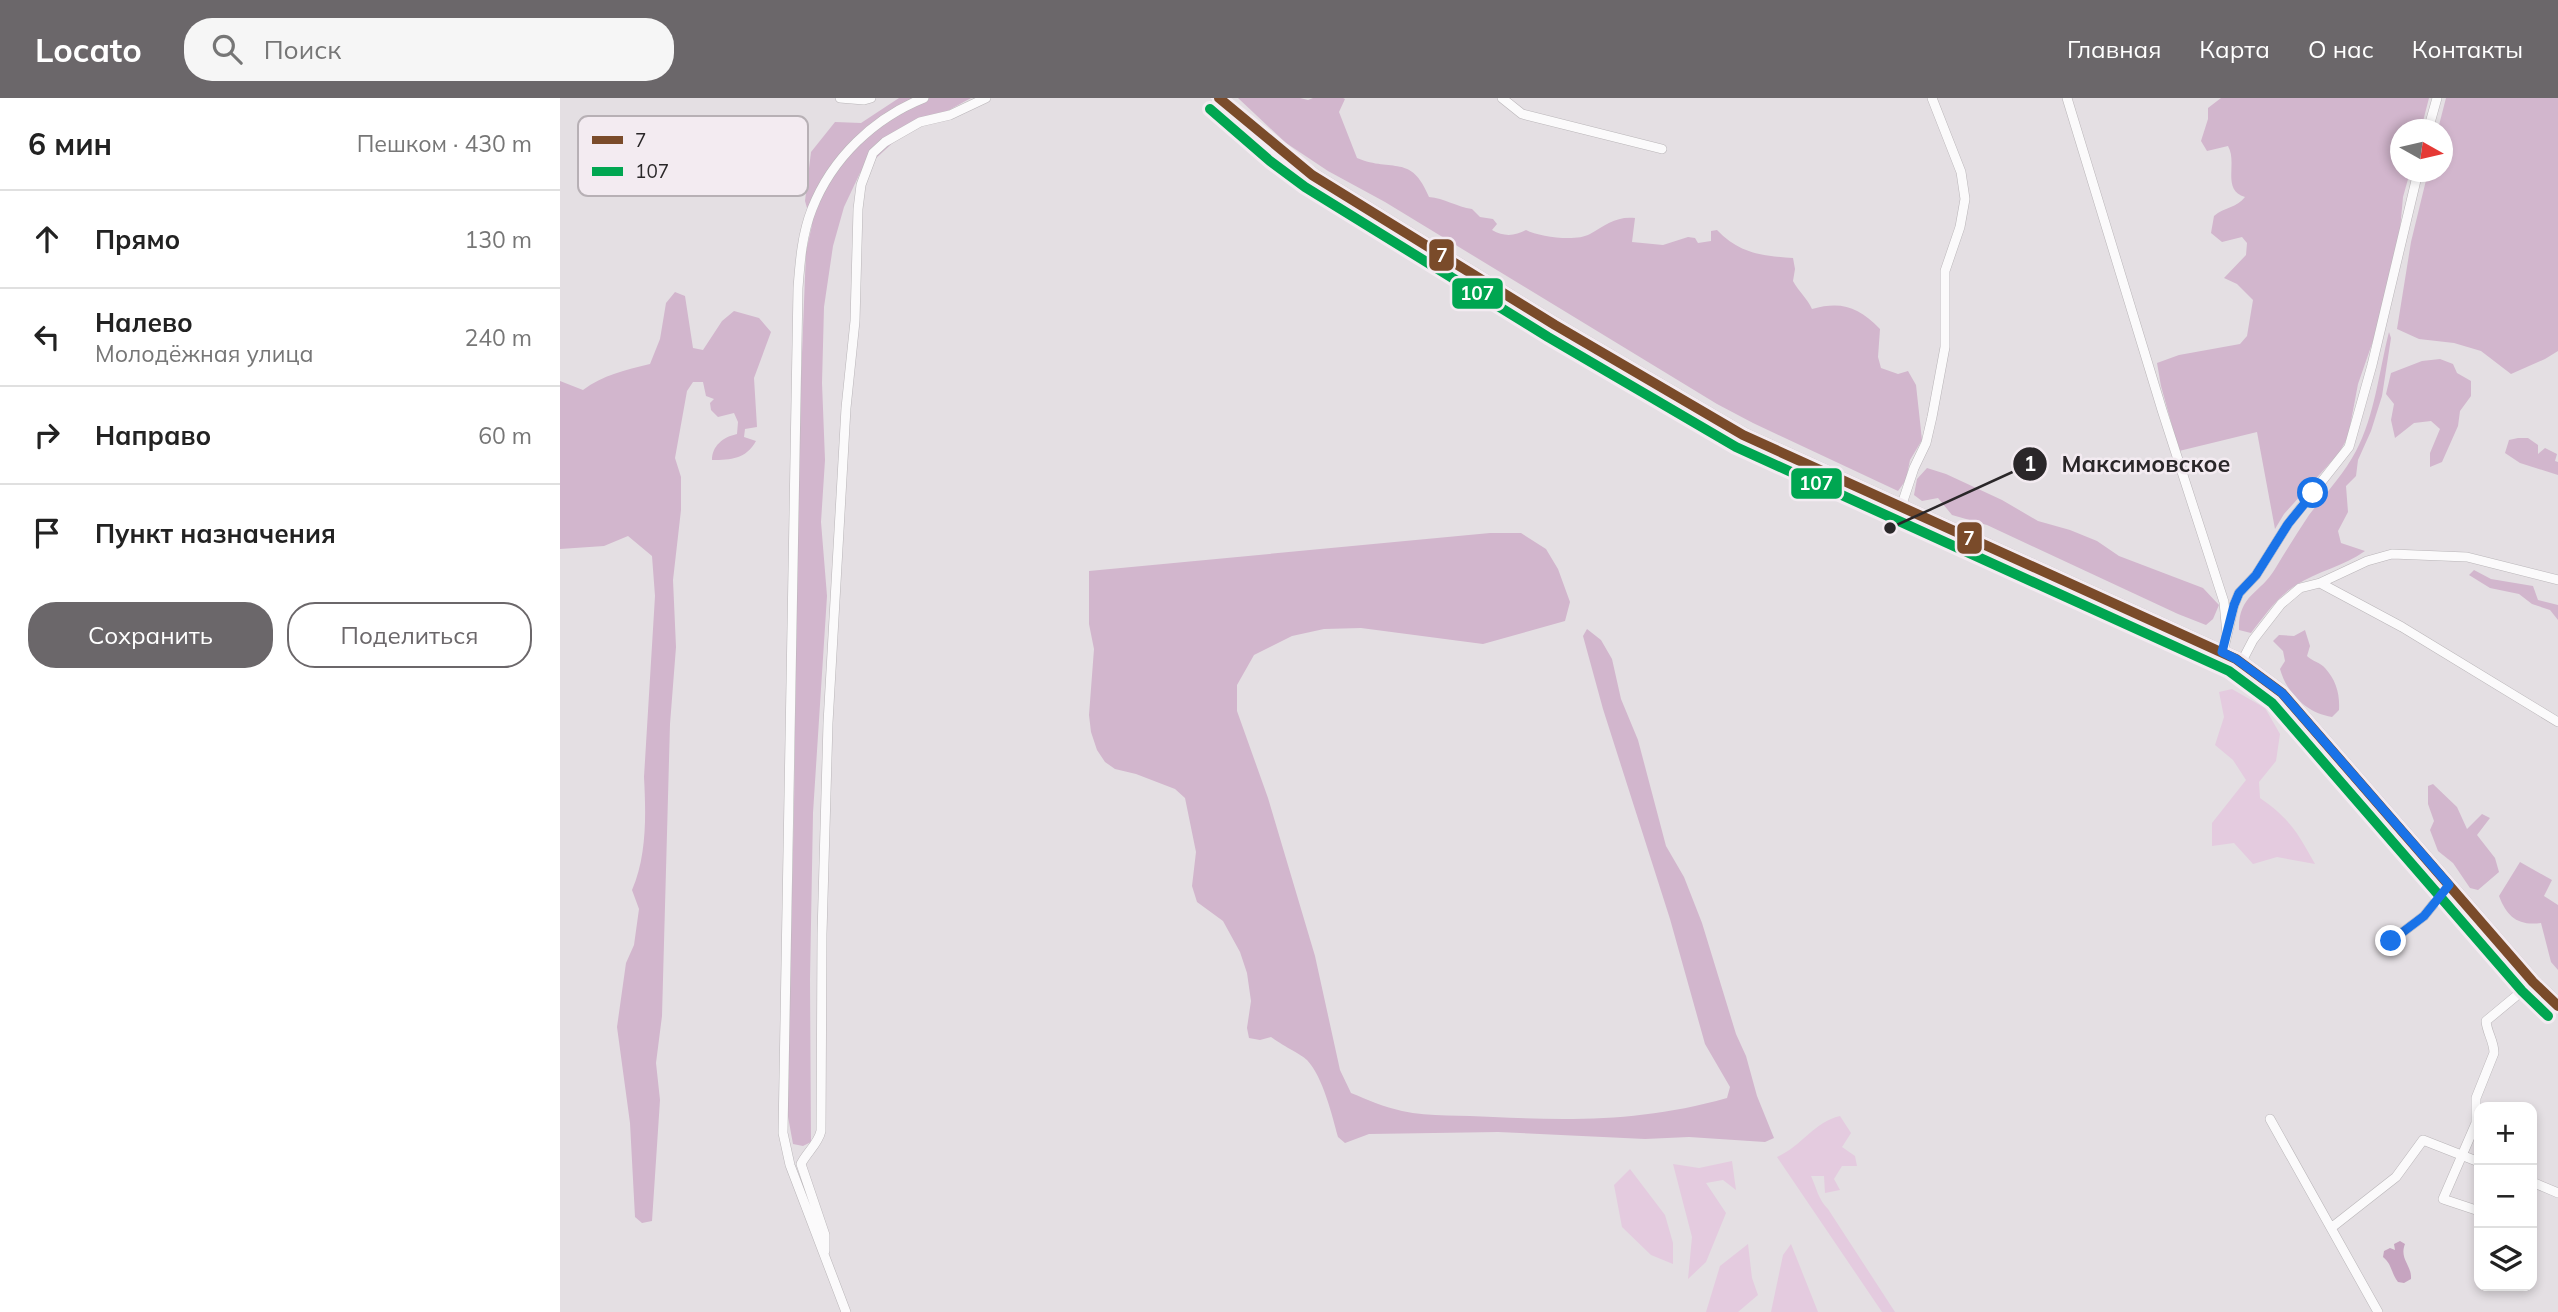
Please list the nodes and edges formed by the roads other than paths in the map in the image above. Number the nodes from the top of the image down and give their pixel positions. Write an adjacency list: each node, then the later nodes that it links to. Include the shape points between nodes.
1 (840, 98): 2 (street)
2 (871, 98)
3 (924, 98): 31 (street, via 875,125 827,178 812,210 797,288 783,1133 790,1165)
4 (986, 98): 31 (street, via 950,115 920,122 885,142 867,164 858,209 855,321 828,723 821,1131 801,1164 825,1235)
5 (1219, 98): 13 (main road, via 1312,175 1555,325 1743,435)
6 (1502, 98): 11 (street, via 1522,114)
7 (1932, 98): 13 (street, via 1961,172 1965,199 1945,271 1945,347 1932,417)
8 (2067, 98): 16 (street, via 2224,602)
9 (2437, 98): 10 (street)
10 (2431, 119)
11 (1662, 149)
12 (2416, 182): 16 (street, via 2349,447 2239,593)
13 (1901, 507): 17 (main road)
14 (2558, 580): 15 (street, via 2467,557 2392,554)
15 (2320, 583): 18 (street, via 2300,588 2281,604 2253,640); 19 (street)
16 (2227, 634): 17 (street)
17 (2222, 652): 18 (main road)
18 (2242, 663): 20 (main road, via 2282,693)
19 (2558, 722)
20 (2449, 885): 21 (street, via 2424,916); 22 (main road)
21 (2391, 941)
22 (2533, 982): 23 (main road); 25 (street, via 2487,1021 2494,1053 2476,1098 2476,1123)
23 (2558, 1006)
24 (2270, 1119): 30 (street)
25 (2462, 1155): 26 (street); 29 (street, via 2444,1199); 30 (street, via 2423,1140 2396,1177)
26 (2474, 1160)
27 (2537, 1184): 28 (street)
28 (2558, 1193)
29 (2474, 1209)
30 (2331, 1228): 33 (street)
31 (825, 1258): 32 (street)
32 (846, 1312)
33 (2378, 1312)

